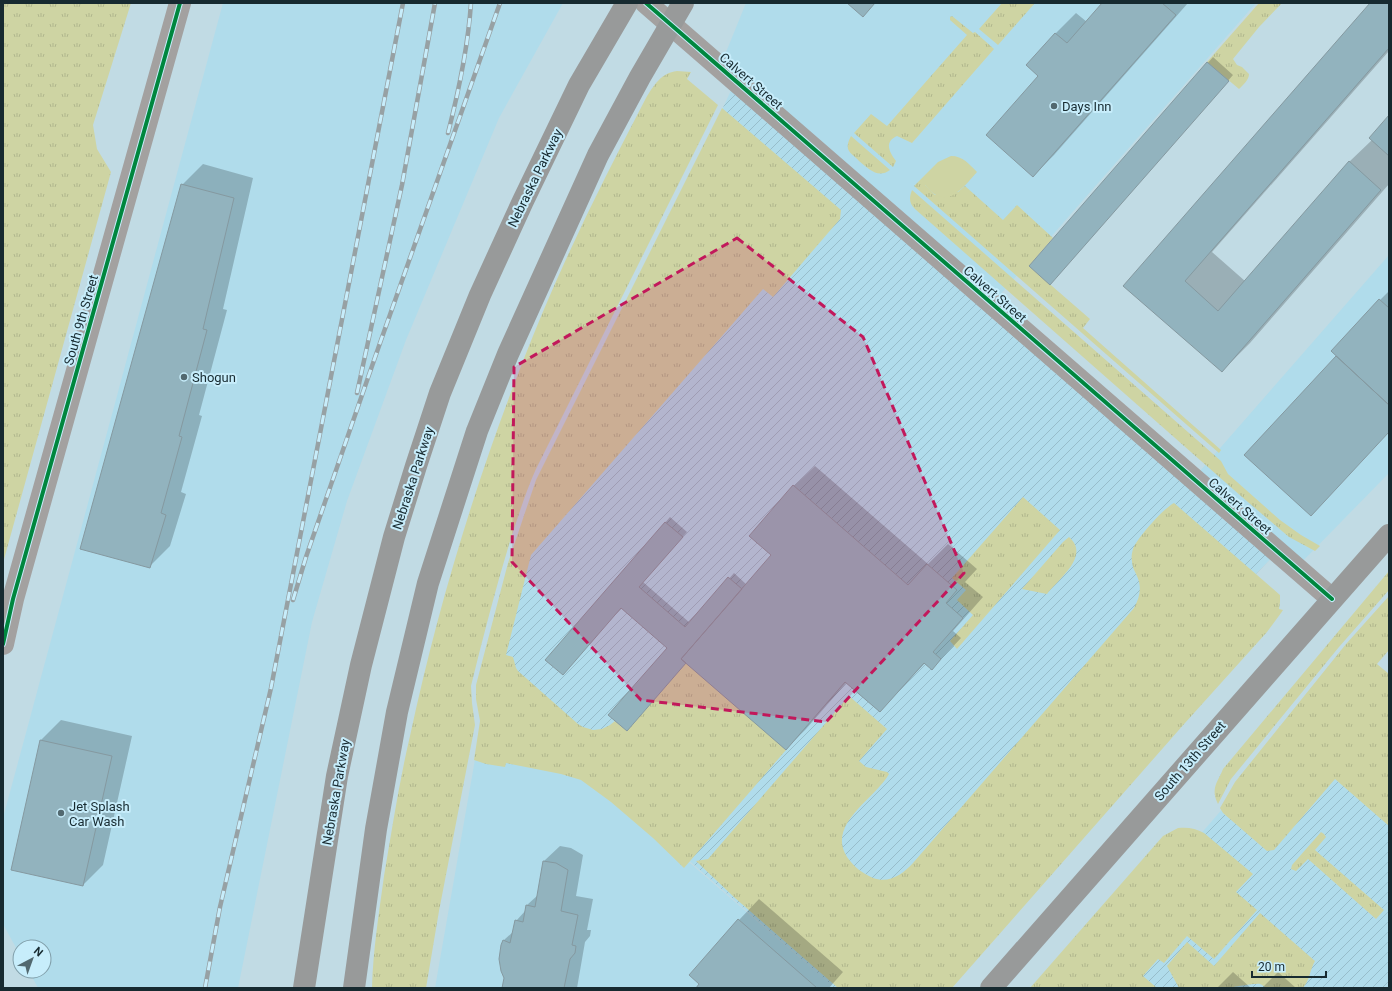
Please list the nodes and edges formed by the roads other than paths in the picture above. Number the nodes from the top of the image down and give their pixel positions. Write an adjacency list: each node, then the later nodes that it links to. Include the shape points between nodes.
1 (180, 3): 8 (street, South 9th Street)
2 (627, 3): 9 (main road, Nebraska Parkway, via 579,85 480,295 440,393 416,466 394,537 359,672 337,776)
3 (646, 3): 5 (street, Calvert Street)
4 (683, 3): 5 (main road)
5 (670, 24): 7 (street, Calvert Street); 10 (main road, via 598,155 508,354 477,431 428,584 397,712 376,829)
6 (1389, 535): 7 (main road, South 13th Street)
7 (1332, 599): 11 (main road, South 13th Street)
8 (3, 644)
9 (304, 988)
10 (354, 988)
11 (991, 988)

